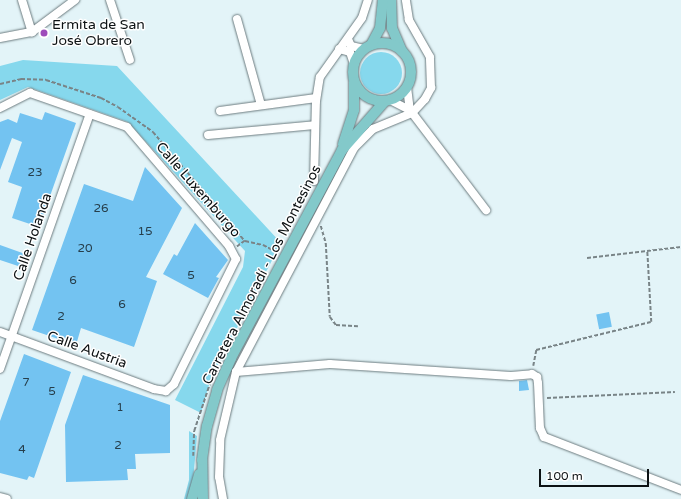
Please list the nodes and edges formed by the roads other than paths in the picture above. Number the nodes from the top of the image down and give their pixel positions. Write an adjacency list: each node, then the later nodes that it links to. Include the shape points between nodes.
1 (22, 0): 9 (street)
2 (75, 0): 9 (street)
3 (110, 0): 15 (street)
4 (368, 0): 11 (street, via 362,18)
5 (382, 0): 12 (main road, via 380,28)
6 (391, 0): 14 (main road, via 392,28)
7 (406, 0): 24 (street, via 409,20 430,57 432,73 431,88 425,99)
8 (237, 19): 21 (street)
9 (32, 32): 10 (street)
10 (0, 38)
11 (348, 38): 12 (street, via 351,46); 13 (street)
12 (368, 47): 14 (main road, via 384,43); 16 (main road)
13 (339, 49): 16 (street, via 350,52); 19 (street, via 323,70)
14 (402, 51): 18 (main road, via 410,65 411,76)
15 (130, 60)
16 (354, 64): 17 (main road)
17 (354, 81): 20 (main road, via 366,97); 28 (main road, Carretera Almoradí - Los Montesinos, via 354,110)
18 (407, 87): 20 (main road); 24 (street)
19 (316, 98): 21 (street); 26 (street)
20 (388, 100): 24 (street); 28 (main road, Carretera Almoradí - Los Montesinos)
21 (261, 105): 23 (street)
22 (0, 108): 25 (street, via 30,93)
23 (220, 111)
24 (411, 111): 30 (street); 34 (street, via 373,129 359,141)
25 (90, 114): 32 (street, Calle Holanda); 35 (street, Calle Luxemburgo, via 127,127 235,254 234,265 222,291 174,384)
26 (315, 125): 27 (street); 29 (street)
27 (208, 135)
28 (342, 150): 36 (main road, Carretera Almoradí - Los Montesinos, via 280,257 217,390)
29 (314, 181)
30 (486, 210)
31 (0, 332): 32 (street, Calle Austria)
32 (11, 336): 33 (street, Calle Holanda); 35 (street, Calle Austria, via 154,389)
33 (0, 369)
34 (236, 372): 37 (street, via 330,364 511,376 532,374 537,377 540,428 544,437); 42 (street, via 220,440 219,478)
35 (166, 390)
36 (198, 461): 40 (main road, Carretera Almoradí - Los Montesinos); 41 (main road, Carretera Almoradí - Los Montesinos)
37 (681, 490)
38 (0, 497): 39 (street)
39 (7, 499)
40 (192, 499)
41 (203, 499)
42 (223, 499)

